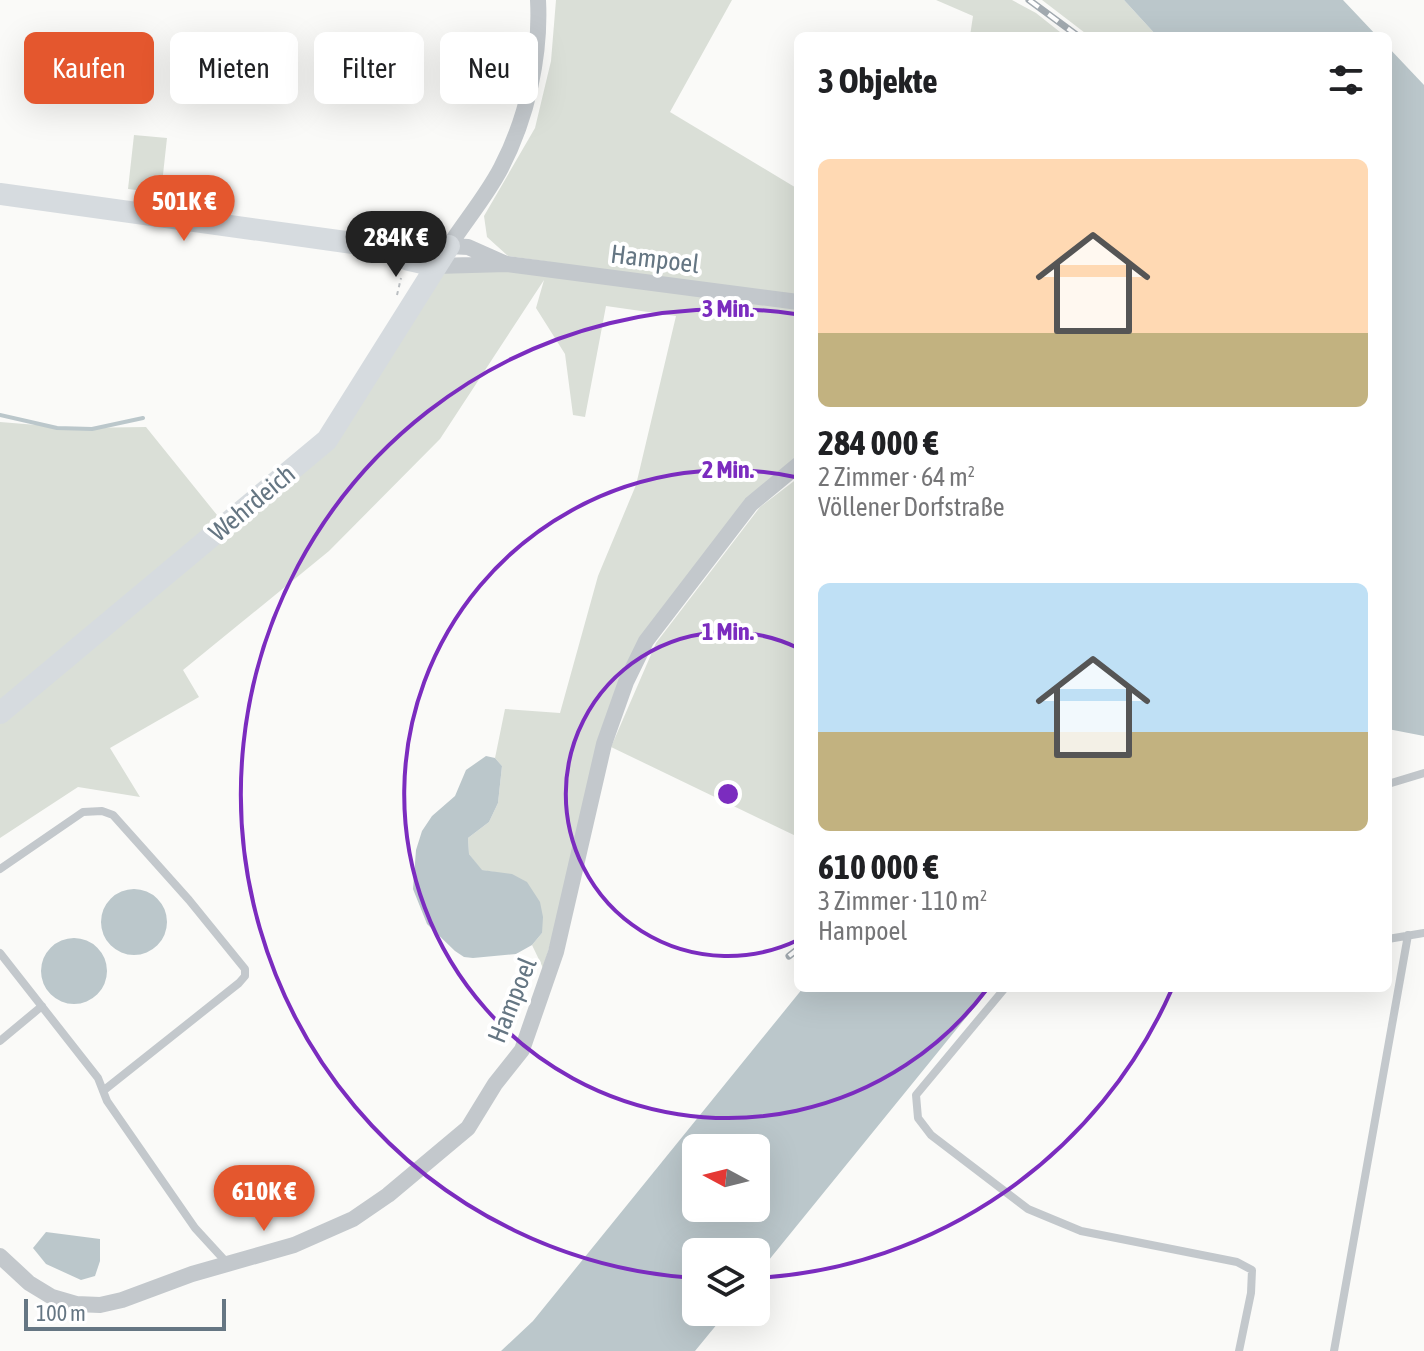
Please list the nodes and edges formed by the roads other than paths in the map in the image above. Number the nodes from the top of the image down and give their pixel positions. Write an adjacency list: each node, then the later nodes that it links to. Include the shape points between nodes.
1 (538, 0): 4 (street, via 535,64 523,114 501,169)
2 (0, 194): 3 (street)
3 (371, 244): 4 (street); 6 (street)
4 (449, 246): 5 (street, Hampoel, via 468,247); 6 (street, Wehrdeich)
5 (507, 264): 6 (street, Hampoel); 7 (street, Hampoel)
6 (436, 266): 9 (street, Wehrdeich, via 327,440)
7 (794, 301)
8 (794, 468): 22 (street, Hampoel, via 751,504 646,641 604,744 556,952 522,1050 468,1128 353,1219 308,1240)
9 (0, 713)
10 (1424, 773): 11 (lane)
11 (1392, 783)
12 (0, 869): 20 (lane, via 83,812 113,815 245,969 239,983)
13 (1424, 933): 14 (lane)
14 (1408, 935): 15 (lane); 24 (lane)
15 (1392, 938)
16 (0, 953): 18 (lane)
17 (1002, 992): 23 (lane, via 916,1095 918,1118 931,1135 1028,1209 1081,1231 1237,1262 1252,1270)
18 (42, 1006): 19 (lane); 20 (lane)
19 (0, 1041)
20 (103, 1091): 22 (lane, via 195,1228)
21 (0, 1256): 22 (street, Hampoel, via 52,1297 100,1305)
22 (228, 1264)
23 (1239, 1351)
24 (1334, 1351)

